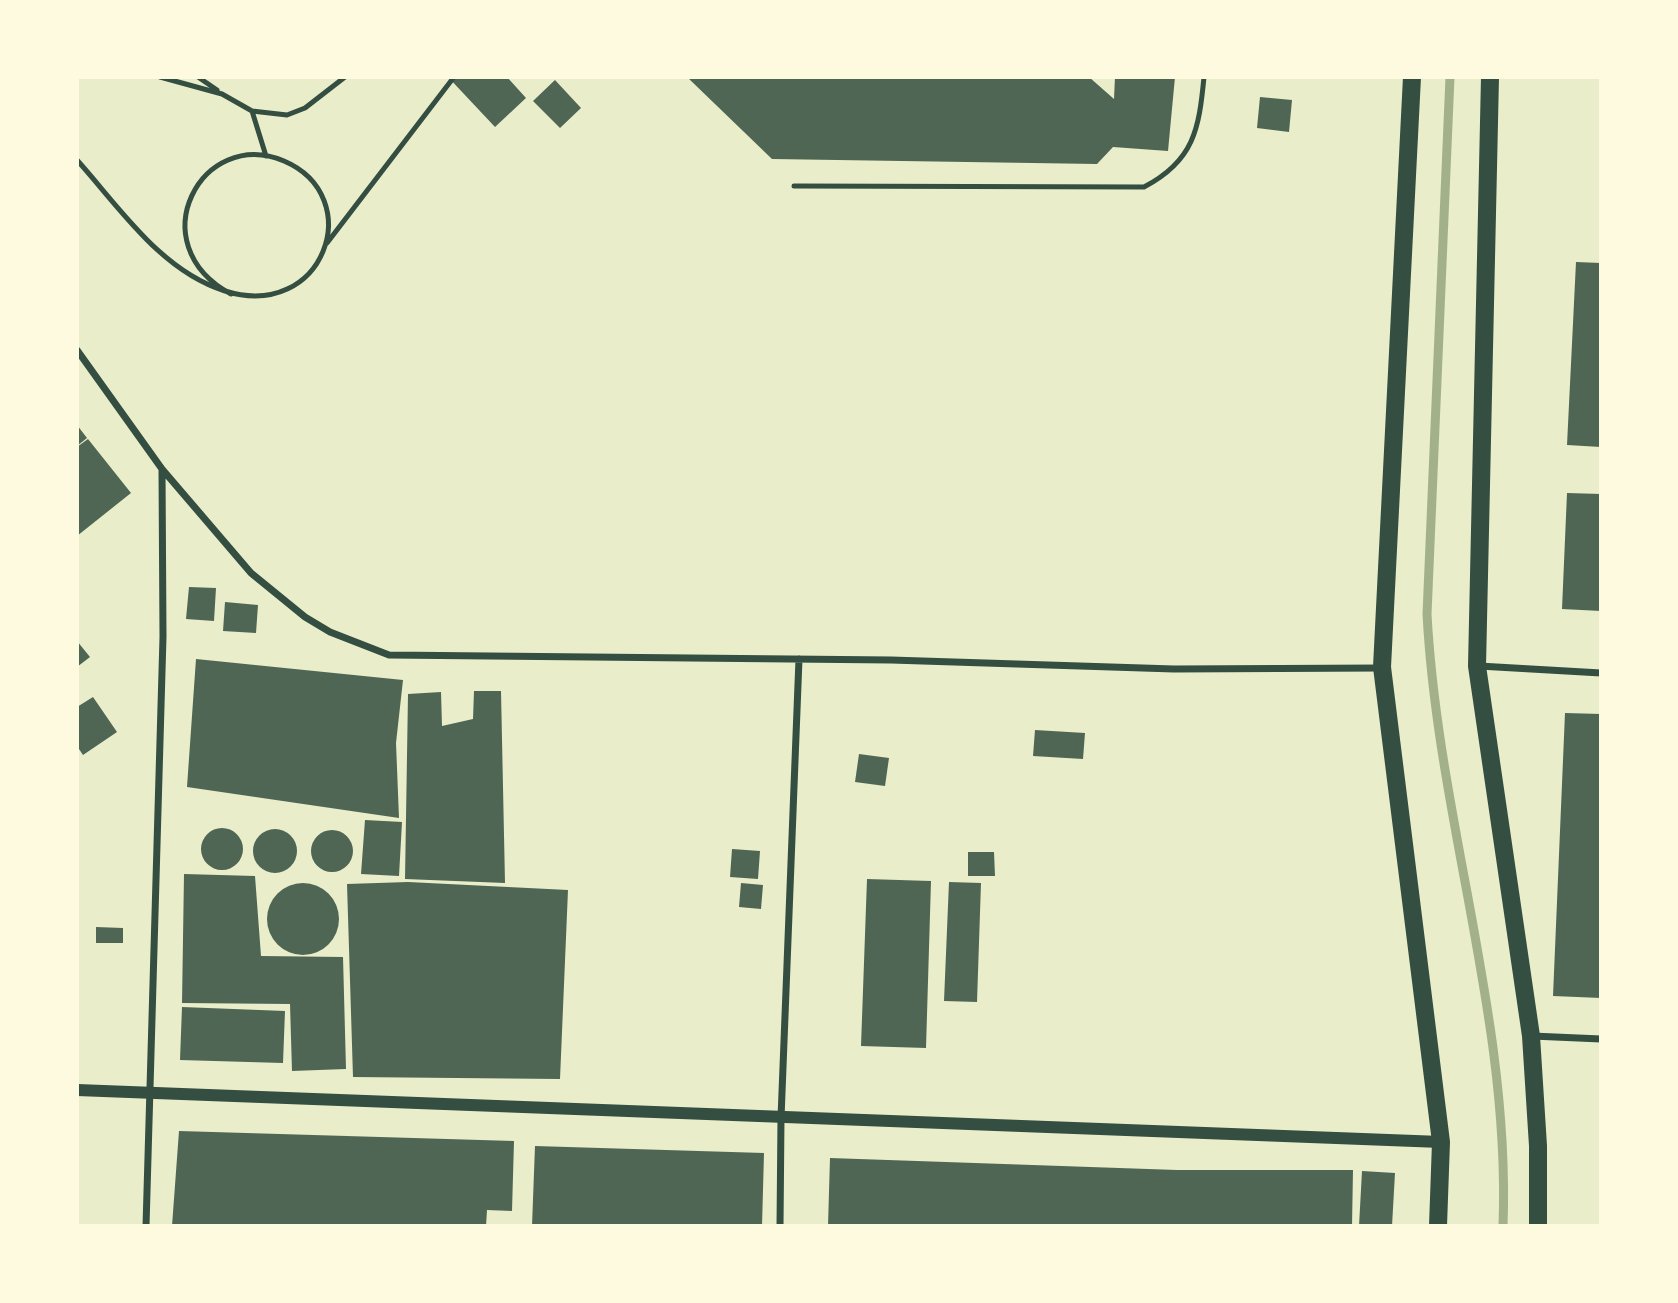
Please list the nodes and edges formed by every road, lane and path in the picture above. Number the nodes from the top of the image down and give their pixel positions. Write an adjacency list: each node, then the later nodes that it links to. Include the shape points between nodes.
1 (160, 77): 8 (lane)
2 (198, 77): 8 (lane)
3 (345, 77): 9 (lane, via 305,108 287,115)
4 (454, 77): 13 (lane)
5 (1204, 77): 12 (lane, via 1200,118 1188,151 1166,176 1144,187)
6 (1412, 77): 19 (main road)
7 (1490, 77): 18 (main road)
8 (222, 94): 9 (lane)
9 (252, 111): 10 (lane)
10 (266, 156): 13 (lane, via 299,169 312,182 326,212); 14 (lane, via 248,155 215,168 201,180 186,211 184,228 193,260 203,275)
11 (77, 160): 14 (lane, via 178,270)
12 (794, 186)
13 (325, 246): 14 (lane, via 309,275 281,293 265,297)
14 (231, 293)
15 (77, 350): 16 (street)
16 (162, 469): 17 (street, via 251,573 278,596 330,632 388,655); 24 (street, via 163,636)
17 (799, 659): 19 (street, via 1174,669); 25 (street)
18 (1477, 666): 20 (street); 21 (main road)
19 (1382, 667): 26 (main road)
20 (1601, 673)
21 (1531, 1036): 22 (street); 30 (main road)
22 (1601, 1039)
23 (77, 1090): 24 (street)
24 (149, 1093): 25 (street); 27 (street)
25 (781, 1118): 26 (street); 28 (street)
26 (1441, 1142): 29 (main road)
27 (146, 1226)
28 (780, 1226)
29 (1438, 1226)
30 (1538, 1226)

